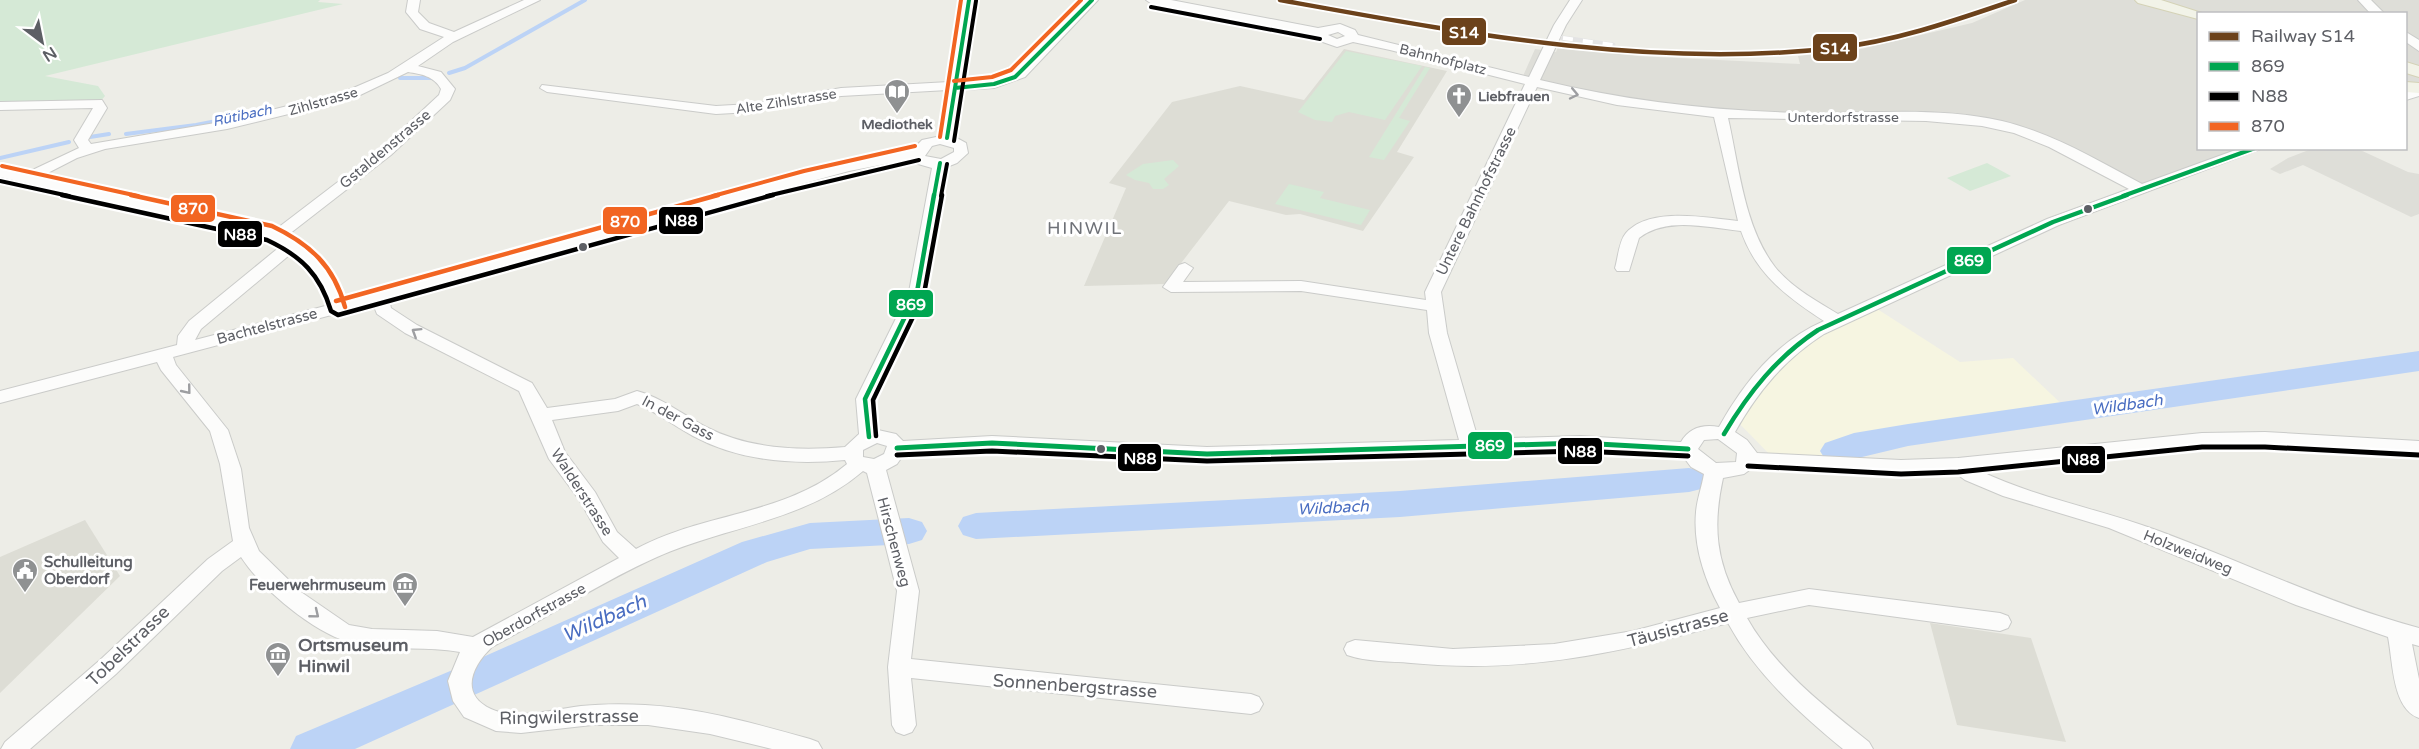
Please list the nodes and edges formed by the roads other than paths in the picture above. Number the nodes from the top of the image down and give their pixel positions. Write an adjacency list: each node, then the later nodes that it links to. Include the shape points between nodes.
1 (414, 0): 13 (street, via 411,12 417,21)
2 (534, 0): 13 (street, Zihlstrasse)
3 (969, 0): 19 (street)
4 (1092, 0): 19 (street, Alte Zihlstrasse, via 1017,76 994,84)
5 (1152, 0): 17 (street, Bahnhofplatz, via 1321,32 1340,28 1351,33 1352,38)
6 (1576, 0): 17 (street, Untere Bahnhofstrasse)
7 (2143, 0): 10 (main road)
8 (2166, 0): 11 (main road)
9 (2364, 0): 12 (street)
10 (2199, 12)
11 (2201, 12)
12 (2377, 12)
13 (456, 36): 16 (street, Zihlstrasse)
14 (2407, 39): 15 (street)
15 (2415, 60)
16 (405, 68): 23 (street, Zihlstrasse, via 367,89 319,104 227,125); 31 (street, Gstaldenstrasse, via 439,76 446,83 447,94 392,147)
17 (1533, 83): 21 (street, Unterdorfstrasse, one-way to 21, via 1616,101); 36 (street, Untere Bahnhofstrasse, via 1438,279)
18 (547, 88): 19 (street, Alte Zihlstrasse, via 716,110 847,92)
19 (955, 88): 22 (street)
20 (0, 106): 23 (street, via 96,103 100,108 82,138)
21 (1720, 114): 29 (street, Unterdorfstrasse, via 1942,118 1988,123 2046,141); 30 (street)
22 (946, 140): 25 (street, Bachtelstrasse, via 927,143); 26 (street, via 961,146 961,153)
23 (87, 149): 28 (street, Zihlstrasse)
24 (2250, 150): 29 (street)
25 (917, 153): 26 (street, via 923,161); 35 (street, Bachtelstrasse, via 816,175)
26 (940, 164): 44 (street, via 917,292 865,399)
27 (0, 173): 28 (street)
28 (27, 178): 31 (street)
29 (2140, 189): 38 (street, via 1995,247)
30 (1747, 227): 34 (street, via 1671,221 1649,224 1632,236); 38 (street, via 1756,251 1774,276)
31 (277, 236): 32 (street)
32 (293, 244): 37 (street, via 329,275); 39 (street, via 195,325)
33 (1185, 268): 36 (street, via 1171,287 1301,286)
34 (1623, 268)
35 (380, 297): 37 (street, Bachtelstrasse); 42 (street, Walderstrasse, one-way to 35, via 534,397 522,384 426,338 385,312)
36 (1433, 306): 45 (street, Untere Bahnhofstrasse)
37 (339, 308): 39 (street, Bachtelstrasse)
38 (1836, 321): 43 (street, via 1790,347 1767,368)
39 (185, 348): 40 (street, Bachtelstrasse)
40 (164, 355): 41 (street, Bachtelstrasse); 53 (street, Oberdorfstrasse, one-way to 53, via 167,366 214,423 231,468)
41 (0, 397)
42 (541, 415): 50 (street, In der Gass, via 618,405 637,396 705,434 733,444 800,457); 54 (street, Walderstrasse, via 556,454 588,497 610,537)
43 (1724, 434): 47 (street, via 1698,434); 49 (street, via 1742,445)
44 (869, 437): 46 (street, via 891,439); 50 (street, via 859,442)
45 (1470, 446): 46 (street, via 1224,454 992,443); 47 (street, via 1614,443)
46 (897, 448): 50 (street, via 891,459)
47 (1689, 448): 52 (street, via 1697,462)
48 (2419, 448): 51 (street, via 2265,439 2202,440)
49 (1748, 459): 51 (street, via 1871,466); 52 (street, via 1737,470)
50 (862, 461): 54 (street, via 838,482 783,509 742,524 675,540); 60 (street, Hirschenweg, via 890,531 908,591)
51 (1958, 465): 57 (street, Holzweidweg, via 1979,480 2117,523 2337,613)
52 (1715, 471): 55 (street, via 1705,505 1706,537 1715,575)
53 (244, 544): 58 (street, Oberdorfstrasse, one-way to 58, via 272,578 336,630 357,636 439,640); 64 (street, Tobelstrasse, via 215,565 108,667)
54 (634, 559): 58 (street, Oberdorfstrasse)
55 (1733, 613): 56 (street, Täusistrasse, via 1785,600 1819,597); 59 (street, Täusistrasse, via 1633,640 1554,653 1453,658); 66 (street, via 1793,690)
56 (2000, 622)
57 (2409, 635): 62 (street, via 2412,700)
58 (477, 647): 65 (street, Ringwilerstrasse, via 465,660 460,687 469,707 505,722 612,715 671,717)
59 (1355, 649)
60 (898, 667): 61 (street, Sonnenbergstrasse); 63 (street, Hirschenweg)
61 (1251, 704)
62 (2419, 708)
63 (904, 725)
64 (12, 749)
65 (810, 749)
66 (1861, 749)

